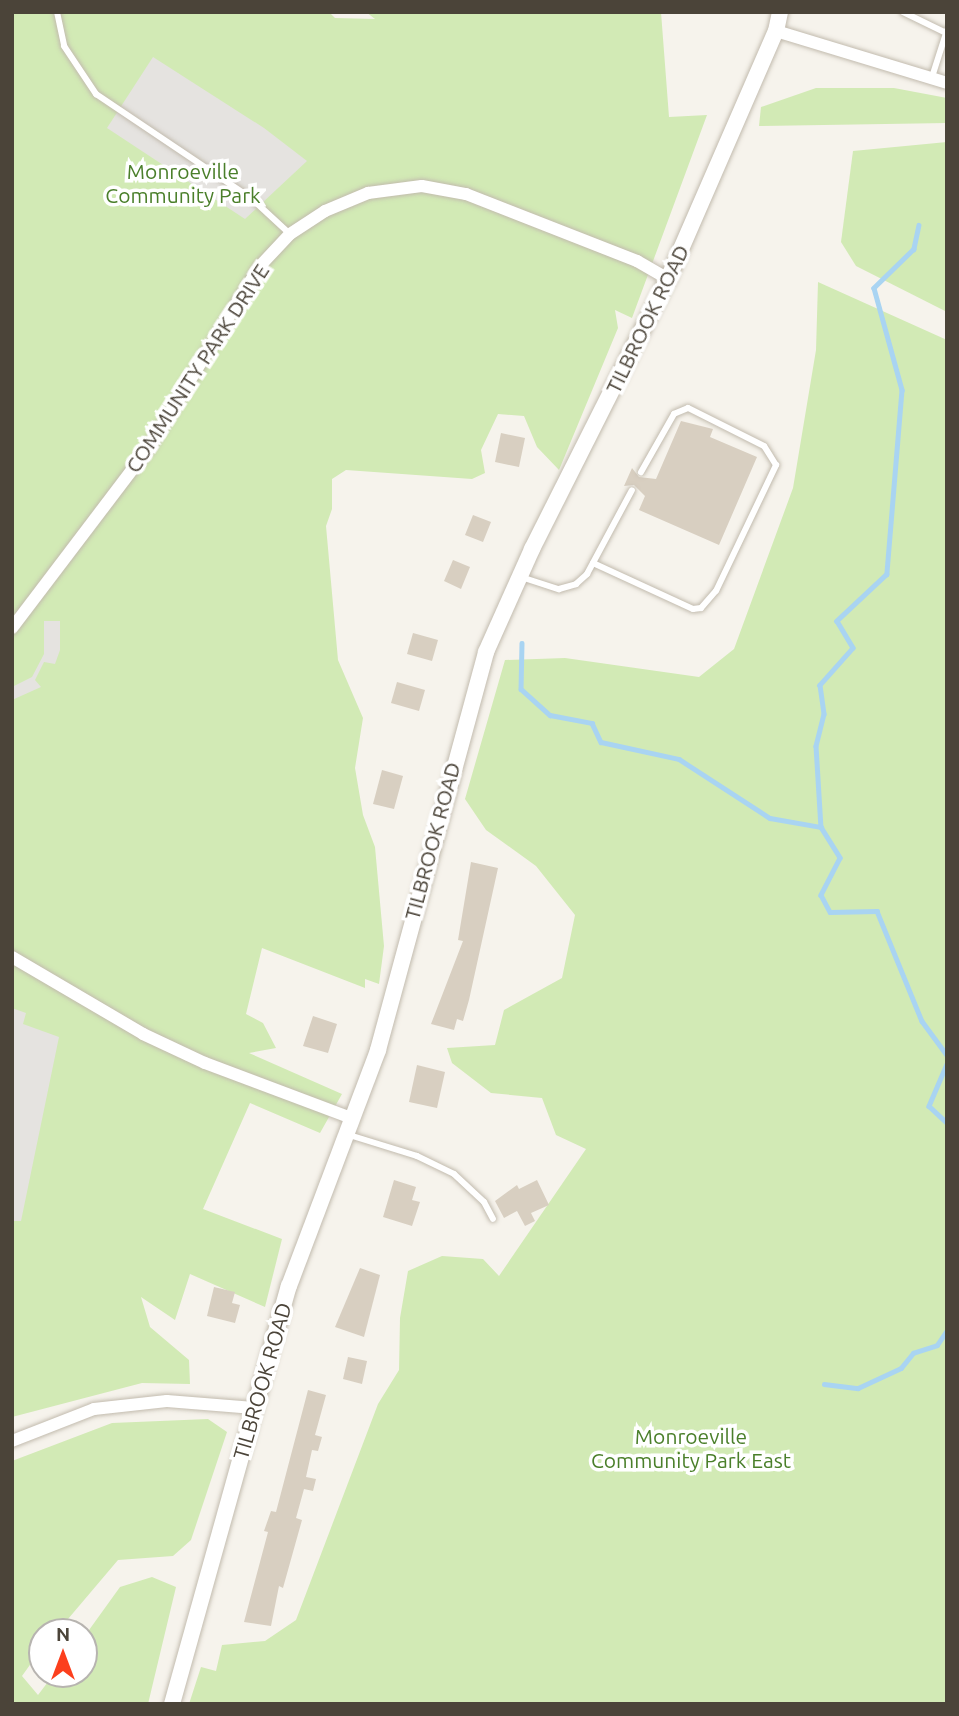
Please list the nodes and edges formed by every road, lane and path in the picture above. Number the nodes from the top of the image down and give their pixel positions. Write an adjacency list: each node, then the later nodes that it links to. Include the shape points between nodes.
1 (57, 12): 8 (lane, via 64,47 96,94 251,198)
2 (780, 12): 4 (street, TILBROOK ROAD)
3 (903, 12): 5 (lane)
4 (776, 31): 6 (street); 9 (street, TILBROOK ROAD)
5 (946, 31): 6 (lane)
6 (931, 79): 7 (street)
7 (947, 83)
8 (290, 234): 9 (street, COMMUNITY PARK DRIVE, via 325,211 368,194 422,186 466,194 521,213 637,261); 14 (street, COMMUNITY PARK DRIVE, via 259,267 148,449)
9 (668, 279): 13 (street, TILBROOK ROAD)
10 (641, 472): 12 (lane, via 674,414 688,408 771,454 776,465 708,602 693,609)
11 (632, 490): 12 (lane)
12 (593, 563): 13 (lane, via 576,584 559,589)
13 (519, 576): 16 (street, TILBROOK ROAD, via 486,652 461,730 378,1049)
14 (12, 628)
15 (12, 957): 16 (street, via 167,1046)
16 (351, 1118): 17 (street, TILBROOK ROAD)
17 (344, 1134): 18 (lane, via 393,1147 446,1169 468,1185); 19 (street, TILBROOK ROAD, via 289,1286)
18 (493, 1219)
19 (254, 1408): 20 (street, via 167,1401 94,1409); 21 (street, TILBROOK ROAD)
20 (12, 1441)
21 (172, 1704)

